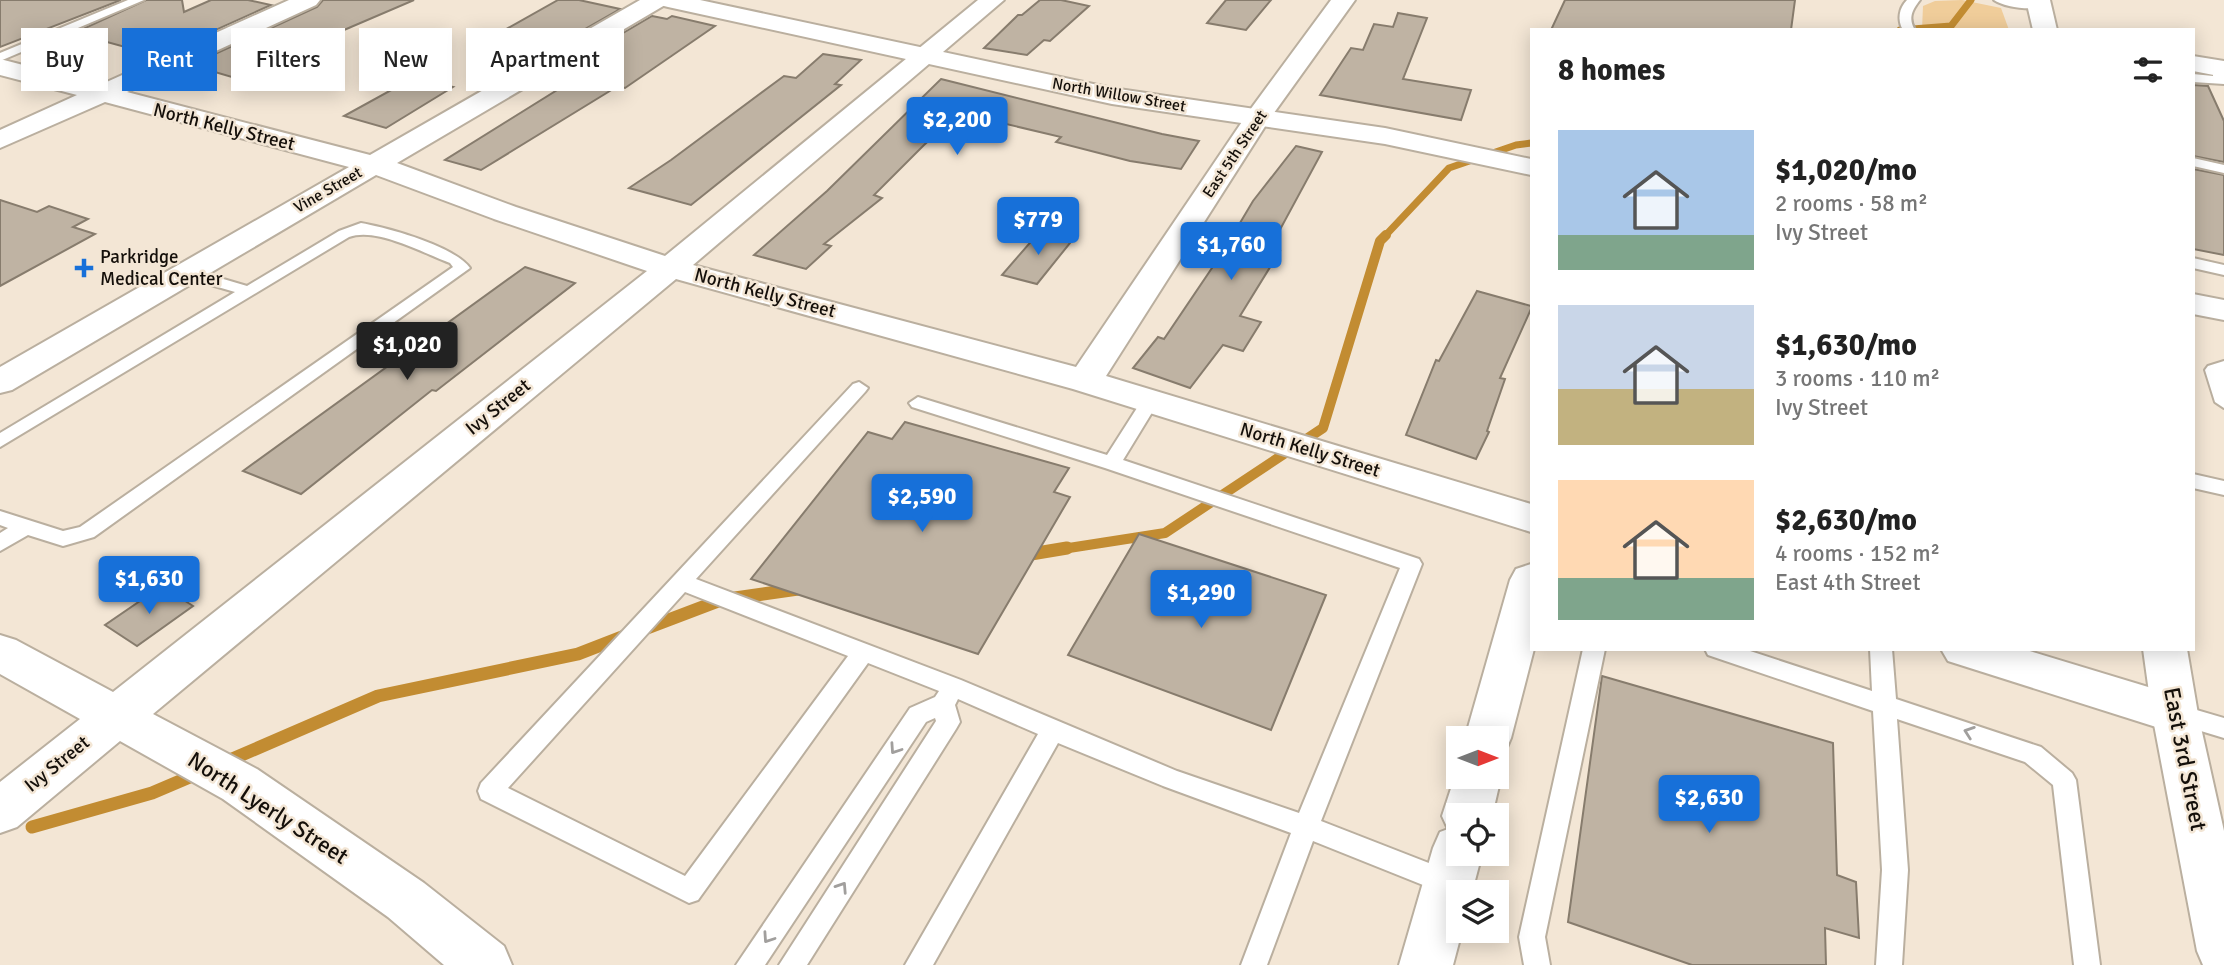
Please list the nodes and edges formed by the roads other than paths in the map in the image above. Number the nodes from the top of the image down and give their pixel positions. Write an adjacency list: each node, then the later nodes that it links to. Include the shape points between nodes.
1 (138, 0): 13 (lane)
2 (308, 0): 18 (street)
3 (657, 0): 22 (street, Vine Street)
4 (668, 0): 12 (street, North Willow Street)
5 (992, 0): 12 (street, Ivy Street)
6 (1343, 0): 19 (street, East 5th Street)
7 (1914, 0): 10 (lane, via 1908,7)
8 (2000, 0): 9 (lane)
9 (2038, 3): 11 (street)
10 (1908, 28)
11 (2044, 28)
12 (925, 55): 19 (street, North Willow Street, via 1112,96); 26 (street, Ivy Street)
13 (0, 57)
14 (2195, 64): 16 (street)
15 (0, 67): 18 (street, North Kelly Street)
16 (2221, 68): 17 (lane, via 2220,81)
17 (2195, 78)
18 (100, 95): 20 (street); 22 (street, North Kelly Street)
19 (1259, 116): 23 (street, North Willow Street, via 1385,136); 33 (street, East 5th Street)
20 (0, 140)
21 (2195, 162): 24 (lane)
22 (372, 164): 26 (street, North Kelly Street); 28 (street, Vine Street)
23 (1530, 167)
24 (2224, 169)
25 (2195, 263): 27 (lane)
26 (670, 268): 33 (street, North Kelly Street); 59 (street, Ivy Street)
27 (2224, 270)
28 (186, 273): 29 (lane); 34 (street, Vine Street)
29 (248, 291): 39 (lane); 45 (lane, via 344,234 361,229 379,231 456,260 462,268 87,532 63,539)
30 (2195, 304): 31 (street)
31 (2224, 310)
32 (2224, 367): 37 (lane, via 2214,370)
33 (1085, 381): 36 (street, North Kelly Street)
34 (0, 382)
35 (859, 388): 47 (lane)
36 (1150, 401): 40 (lane); 44 (street, North Kelly Street)
37 (2224, 402)
38 (918, 403): 40 (lane)
39 (0, 441)
40 (1112, 463): 64 (lane, via 1412,565)
41 (2195, 481): 42 (lane)
42 (2224, 488)
43 (0, 518): 45 (lane)
44 (1530, 518)
45 (24, 527): 46 (lane)
46 (0, 542)
47 (681, 582): 55 (lane); 55 (lane, via 490,791 689,891)
48 (1530, 584): 60 (street)
49 (1594, 651): 74 (lane, via 1532,937)
50 (1722, 651): 57 (lane)
51 (1881, 651): 57 (lane)
52 (1970, 651): 58 (street)
53 (2165, 651): 58 (street, East 3rd Street)
54 (0, 653): 59 (street, North Lyerly Street)
55 (863, 653): 56 (lane)
56 (948, 696): 62 (lane); 69 (lane, one-way to 69, via 918,715); 70 (lane, one-way to 56, via 948,722)
57 (1884, 703): 75 (lane, via 1895,870); 76 (lane, one-way to 57, via 2064,780 2033,754)
58 (2175, 714): 61 (lane); 67 (street, East 3rd Street)
59 (116, 717): 63 (street, Ivy Street); 68 (street, North Lyerly Street, via 240,784 406,900)
60 (1491, 726)
61 (2224, 728)
62 (1053, 730): 64 (lane, via 1171,779); 71 (lane)
63 (0, 811)
64 (1306, 827): 65 (lane); 72 (lane)
65 (1446, 864)
66 (1453, 866): 73 (street)
67 (2224, 951)
68 (485, 965)
69 (750, 965)
70 (792, 965)
71 (918, 965)
72 (1254, 965)
73 (1426, 965)
74 (1536, 965)
75 (1889, 965)
76 (2087, 965)

